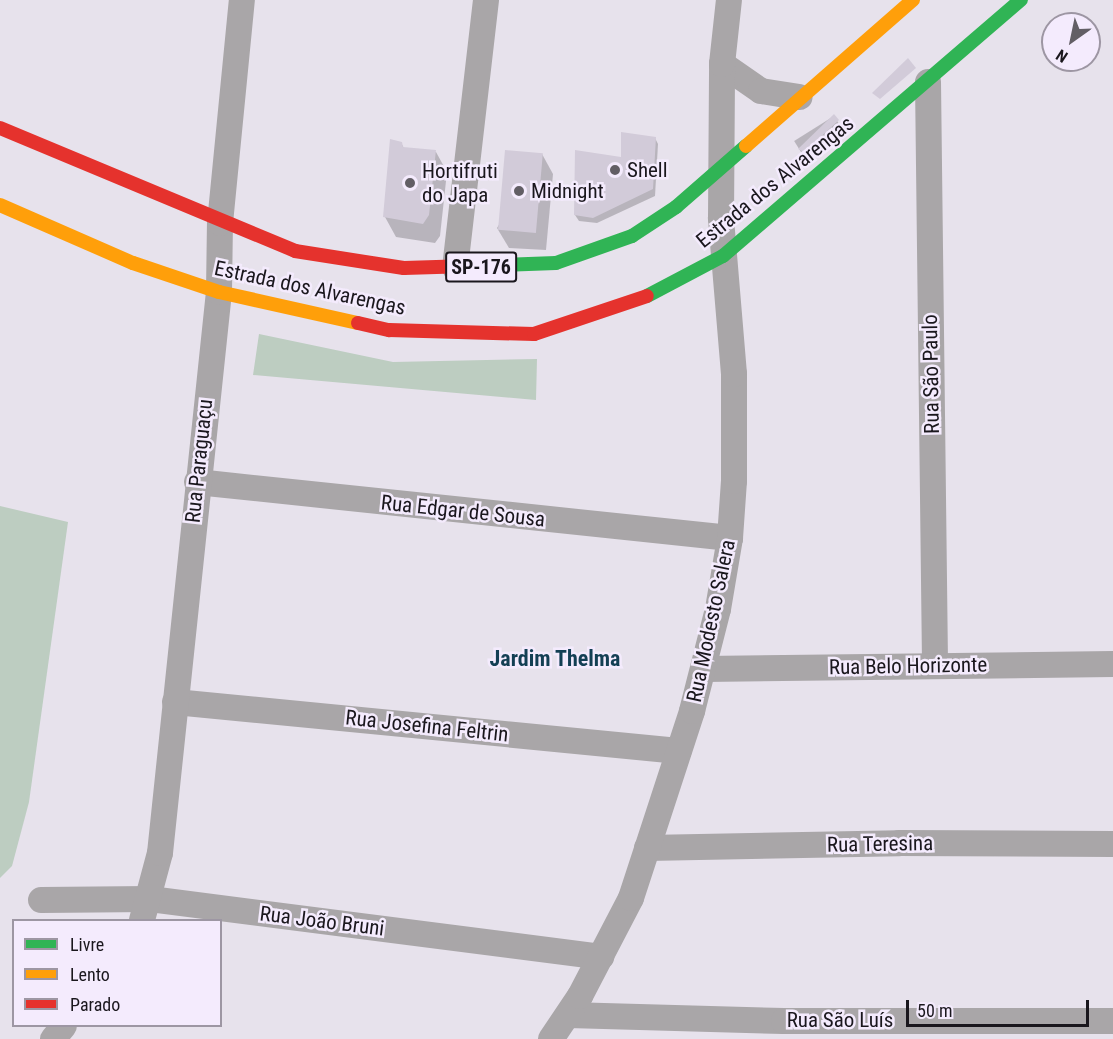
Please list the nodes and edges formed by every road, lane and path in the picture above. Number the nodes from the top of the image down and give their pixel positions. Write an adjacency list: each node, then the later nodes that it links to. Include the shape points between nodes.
1 (242, 0): 12 (street, Rua Paraguaçu)
2 (486, 0): 14 (street)
3 (729, 0): 6 (street, Rua Modesto Salera)
4 (913, 0): 8 (main road, Estrada dos Alvarengas / SP-176)
5 (1021, 0): 7 (main road, Estrada dos Alvarengas)
6 (722, 64): 8 (street, via 761,91); 10 (street, Rua Modesto Salera)
7 (928, 82): 13 (main road, Estrada dos Alvarengas); 19 (street, Rua São Paulo)
8 (800, 97): 10 (main road, Estrada dos Alvarengas / SP-176)
9 (0, 128): 12 (main road, Estrada dos Alvarengas / SP-176)
10 (721, 170): 13 (street, Rua Modesto Salera); 14 (main road, Estrada dos Alvarengas / SP-176, via 632,237 591,254 556,263)
11 (0, 205): 15 (main road, Estrada dos Alvarengas, via 133,263)
12 (220, 223): 14 (main road, Estrada dos Alvarengas / SP-176, via 295,251 404,268); 15 (street, Rua Paraguaçu)
13 (723, 256): 15 (main road, Estrada dos Alvarengas, via 657,292 534,334 389,330); 17 (street, Rua Modesto Salera, via 734,374)
14 (454, 268)
15 (219, 291): 16 (street, Rua Paraguaçu)
16 (196, 482): 17 (street, Rua Edgar de Sousa); 21 (street, Rua Paraguaçu)
17 (730, 538): 20 (street, Rua Modesto Salera)
18 (1113, 664): 19 (street, Rua Belo Horizonte)
19 (935, 665): 20 (street, Rua Belo Horizonte)
20 (704, 669): 22 (street, Rua Modesto Salera)
21 (175, 702): 22 (street, Rua Josefina Feltrin); 26 (street, Rua Paraguaçu, via 160,854)
22 (679, 751): 24 (street, Rua Modesto Salera)
23 (1113, 844): 24 (street, Rua Teresina)
24 (647, 848): 27 (street, Rua Modesto Salera, via 631,898)
25 (41, 900): 26 (street, Rua João Bruni)
26 (146, 910): 27 (street, Rua João Bruni)
27 (601, 957): 28 (street, Rua Modesto Salera)
28 (568, 1015): 29 (street, Rua São Luís, via 784,1021); 32 (street, Rua Modesto Salera)
29 (1113, 1021)
30 (63, 1027): 31 (street)
31 (53, 1039)
32 (551, 1039)

